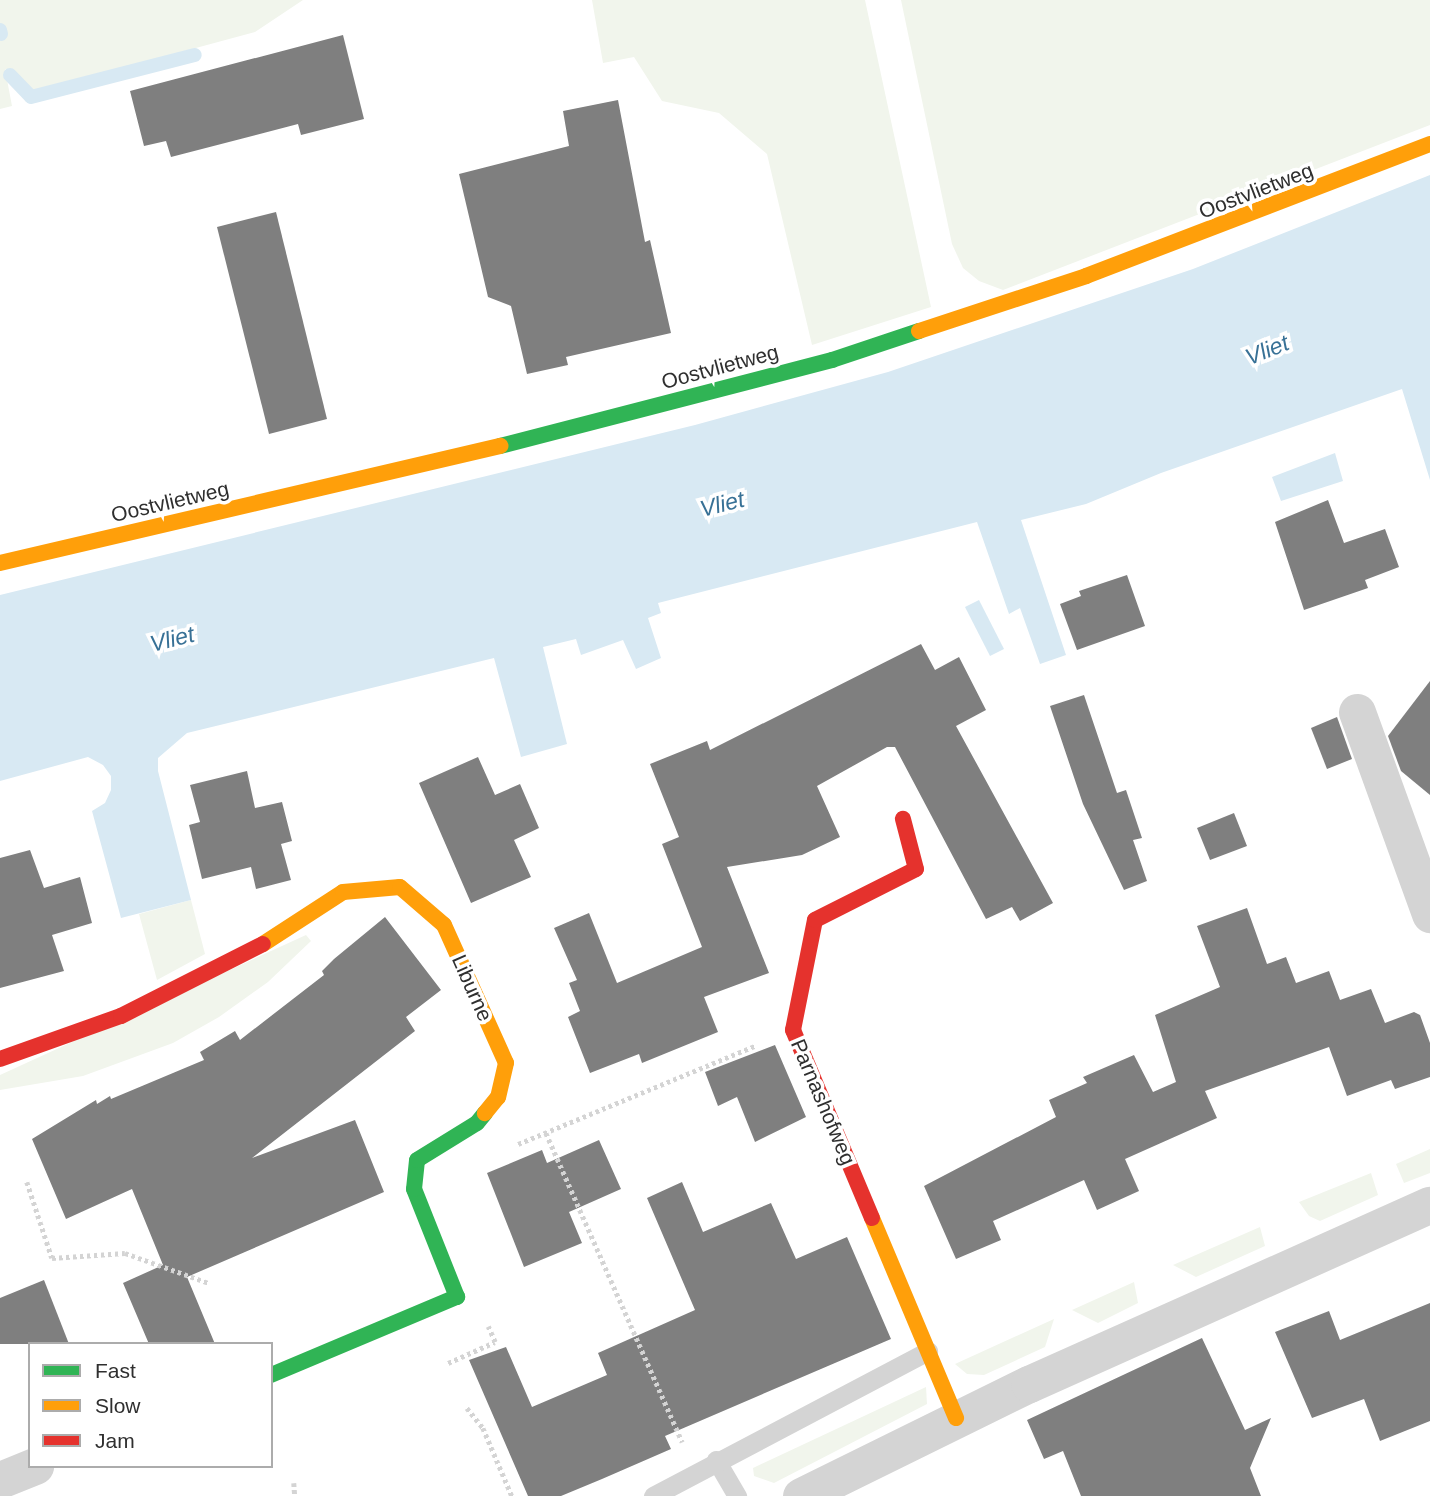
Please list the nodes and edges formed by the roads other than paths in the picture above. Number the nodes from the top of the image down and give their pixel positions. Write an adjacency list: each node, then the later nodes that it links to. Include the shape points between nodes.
1 (1430, 144): 2 (street, Oostvlietweg, via 1086,276 832,360 509,444)
2 (0, 563)
3 (1357, 712): 5 (street)
4 (903, 819): 8 (street, Parnashofweg, via 916,869 816,920 793,1030)
5 (1430, 914)
6 (0, 1059): 9 (street, Liburne, via 121,1016 242,958 343,892 400,887 444,925 506,1063 498,1097 477,1123 417,1160 414,1189 457,1297)
7 (1430, 1205): 10 (street)
8 (928, 1352): 10 (street, Parnashofweg); 11 (lane)
9 (273, 1375)
10 (956, 1418): 16 (street)
11 (716, 1460): 14 (lane); 15 (lane)
12 (30, 1468): 13 (street)
13 (0, 1480)
14 (653, 1496)
15 (737, 1496)
16 (801, 1496)

